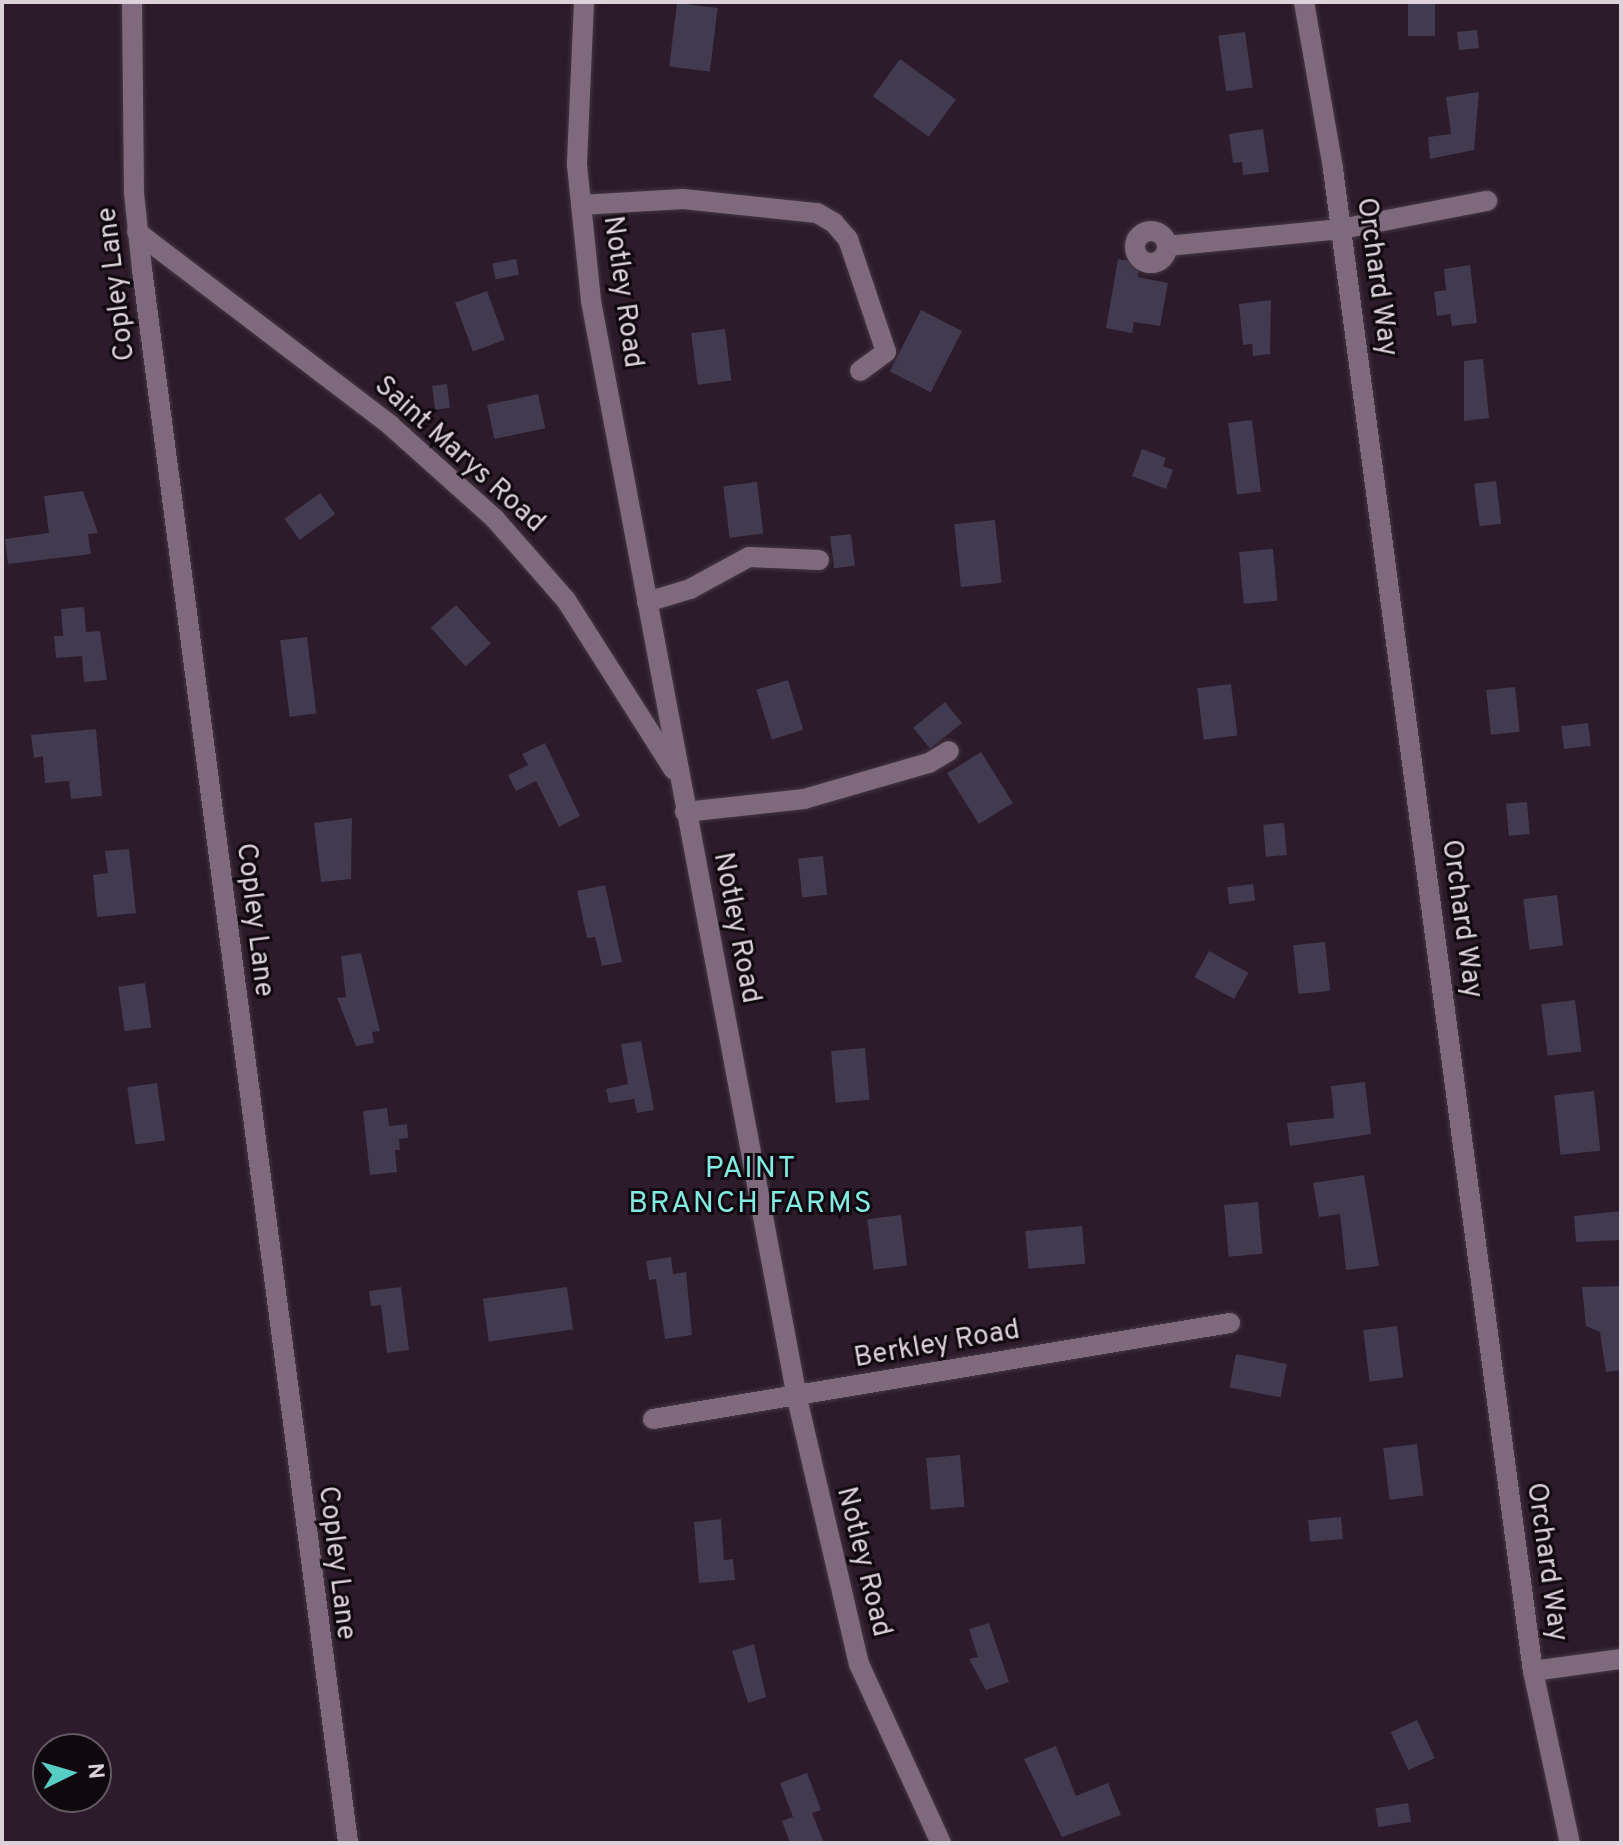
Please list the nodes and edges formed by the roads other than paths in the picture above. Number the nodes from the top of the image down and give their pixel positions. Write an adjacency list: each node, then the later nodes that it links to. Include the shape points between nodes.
1 (132, 2): 7 (street, Copley Lane)
2 (584, 2): 5 (street, Notley Road)
3 (1304, 2): 6 (street, Orchard Way)
4 (1487, 201): 6 (street)
5 (581, 205): 9 (street, via 683,199 817,213 834,223 848,239 886,352); 11 (street, Notley Road, via 591,301)
6 (1341, 229): 8 (street); 19 (street, Orchard Way)
7 (137, 232): 13 (street, Saint Marys Road, via 390,425 495,519 566,600); 20 (street, Copley Lane)
8 (1167, 246)
9 (860, 371)
10 (819, 560): 11 (street, via 749,557 690,589)
11 (647, 602): 13 (street, Notley Road)
12 (949, 751): 14 (street, via 929,763 804,799)
13 (680, 778): 14 (street, Notley Road)
14 (685, 812): 16 (street, Notley Road)
15 (1230, 1323): 16 (street, Berkley Road)
16 (797, 1398): 17 (street, Berkley Road); 21 (street, Notley Road, via 859,1664)
17 (653, 1419)
18 (1621, 1659): 19 (street)
19 (1533, 1671): 22 (street, Orchard Way)
20 (348, 1843)
21 (941, 1843)
22 (1570, 1843)

